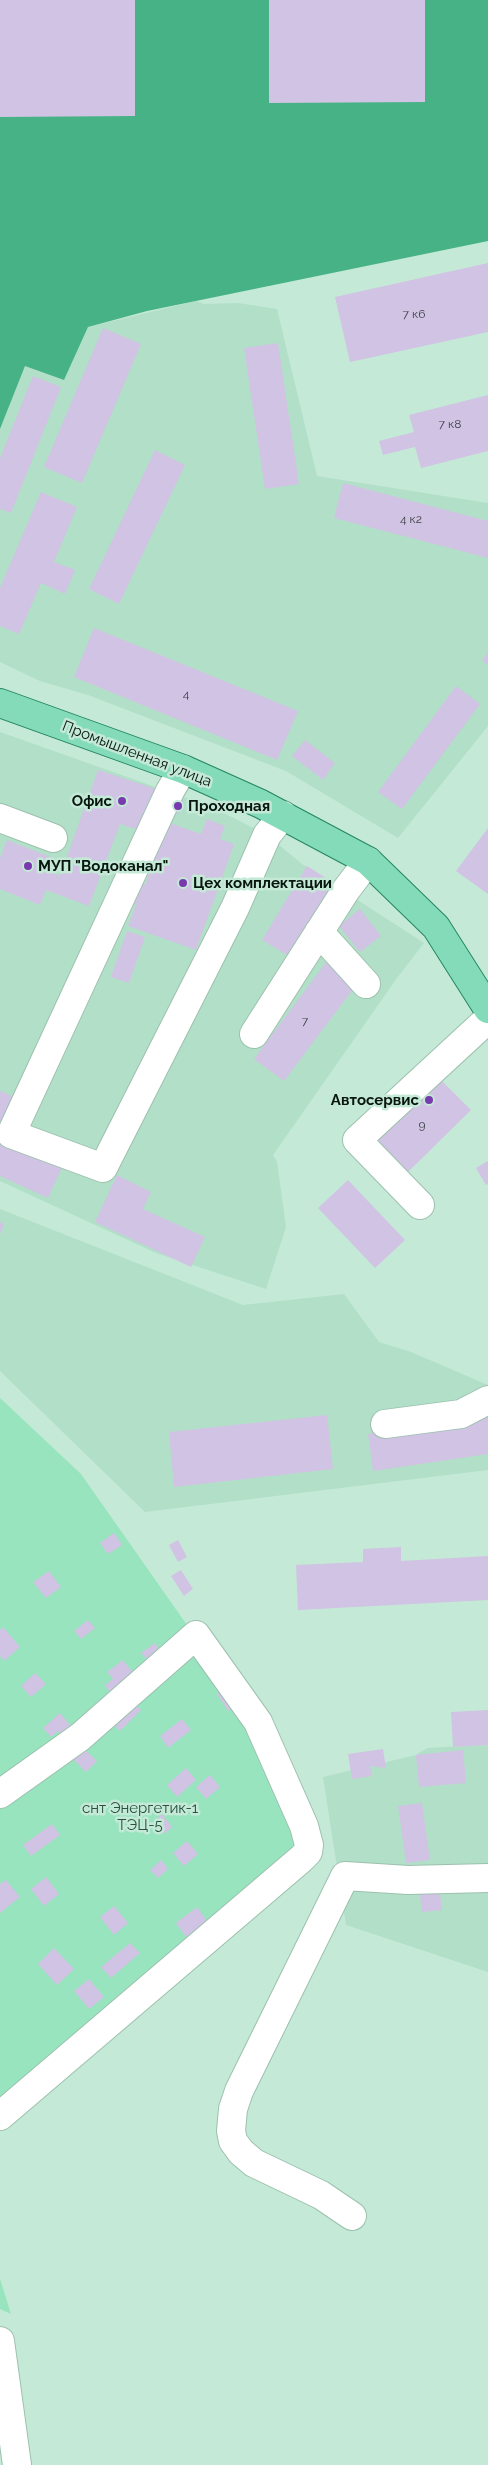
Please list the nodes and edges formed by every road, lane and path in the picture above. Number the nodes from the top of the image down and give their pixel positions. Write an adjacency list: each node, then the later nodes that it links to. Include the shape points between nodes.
1 (0, 703): 2 (main road, Промышленная улица)
2 (183, 769): 3 (main road, Промышленная улица); 3 (lane, via 11,1134 103,1168 235,908 267,835)
3 (283, 815): 6 (main road, Промышленная улица)
4 (0, 818): 5 (lane)
5 (53, 838)
6 (368, 861): 7 (lane); 9 (main road, Промышленная улица, via 436,927)
7 (319, 932): 8 (lane); 11 (lane)
8 (366, 984)
9 (488, 1008)
10 (488, 1019): 12 (lane, via 357,1140)
11 (254, 1034)
12 (420, 1205)
13 (488, 1400): 14 (lane, via 462,1414)
14 (385, 1424)
15 (0, 1794): 17 (lane, via 80,1737 196,1635 258,1722 309,1844 308,1852)
16 (488, 1878): 18 (lane, via 408,1880 345,1876 239,2092 231,2130 233,2141 241,2152 254,2163 321,2195)
17 (0, 2116)
18 (352, 2216)
19 (0, 2341): 20 (lane)
20 (17, 2465)

